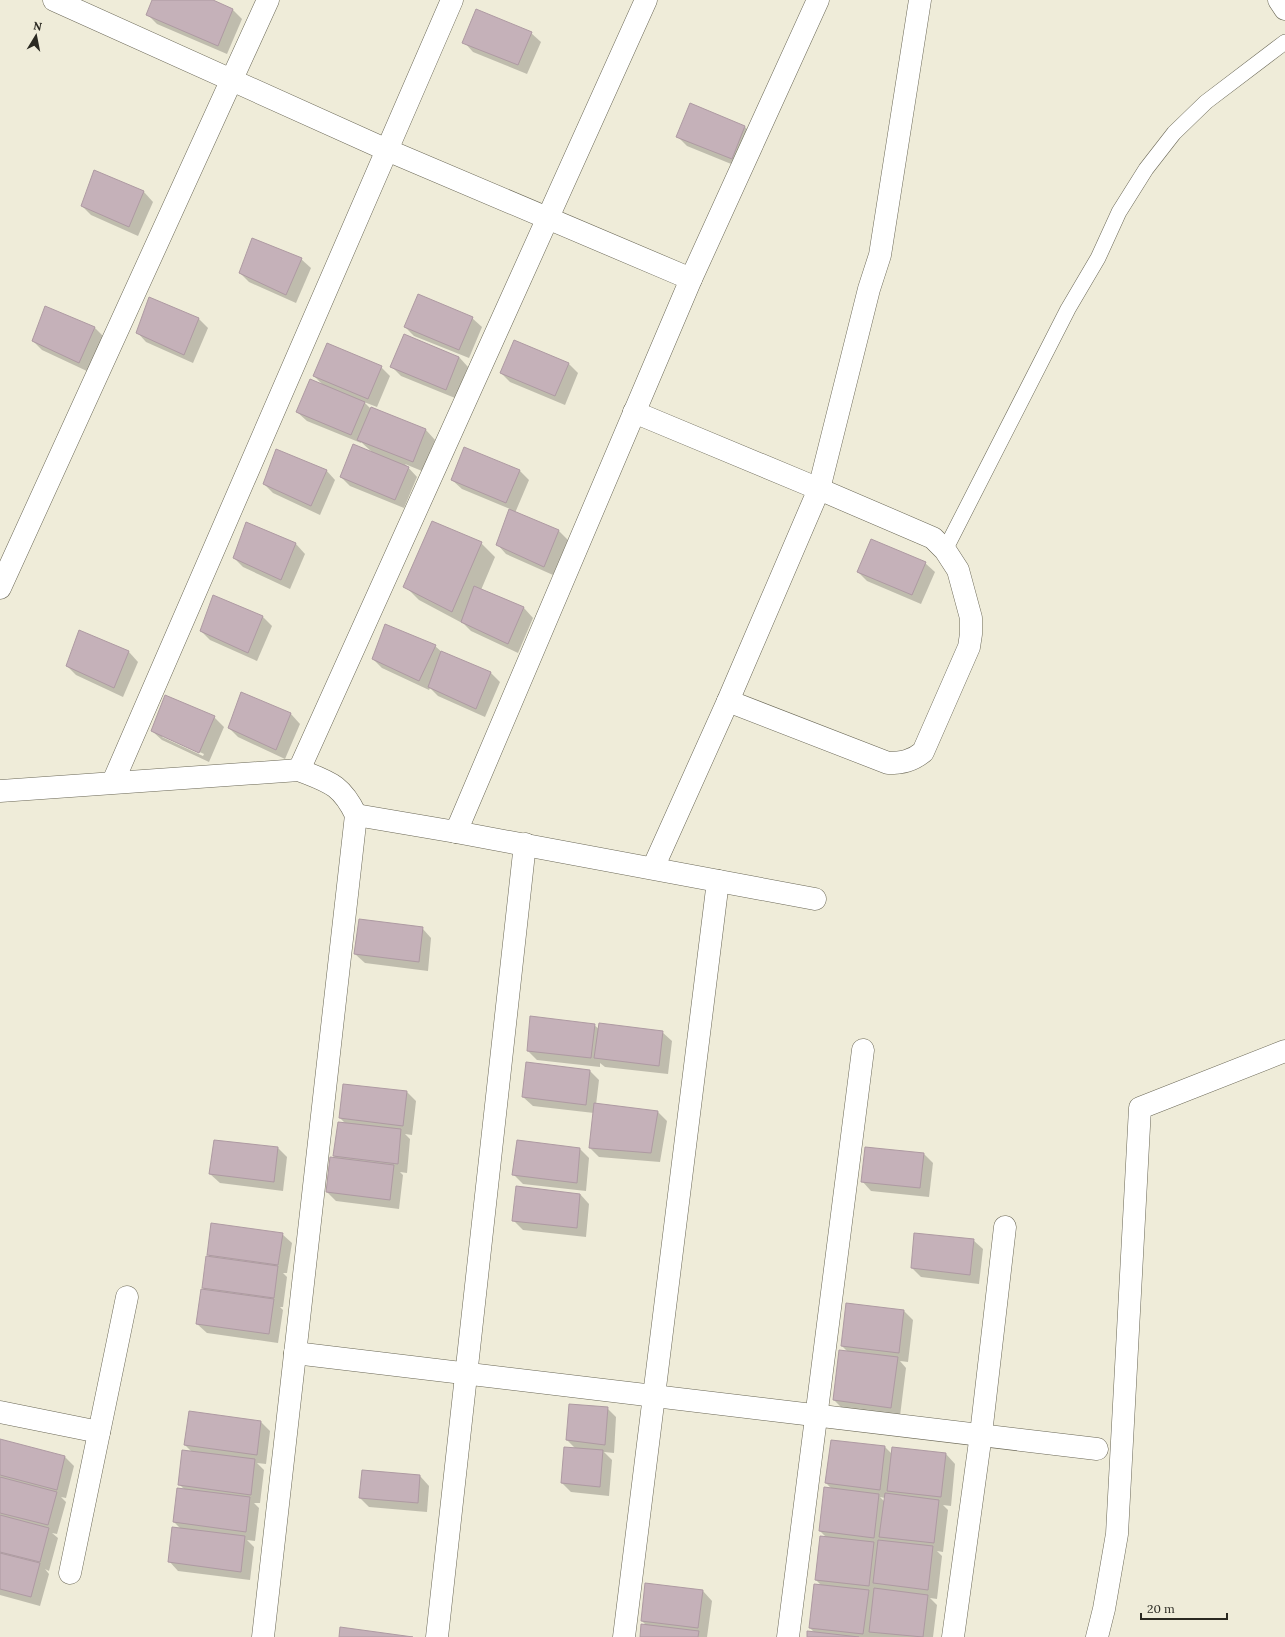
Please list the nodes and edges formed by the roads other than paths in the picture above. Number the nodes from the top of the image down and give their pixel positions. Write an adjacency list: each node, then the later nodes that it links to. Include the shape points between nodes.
1 (54, 0): 10 (street)
2 (268, 0): 10 (street)
3 (452, 0): 11 (street)
4 (646, 0): 12 (street)
5 (818, 0): 13 (street)
6 (920, 0): 15 (street, via 880,256 869,289)
7 (1279, 0): 8 (street)
8 (1285, 9)
9 (1285, 42): 16 (lane, via 1206,102 1174,133 1146,170 1119,212 1098,258 1068,309)
10 (232, 80): 11 (street); 17 (street)
11 (387, 150): 12 (street); 20 (street)
12 (548, 219): 13 (street); 19 (street)
13 (691, 279): 14 (street)
14 (634, 412): 15 (street); 23 (street)
15 (819, 489): 16 (street, via 933,538); 18 (street)
16 (945, 550): 18 (street, via 958,570 972,634 969,648 923,752 915,758 902,763 888,763)
17 (0, 588)
18 (728, 701): 25 (street)
19 (299, 770): 20 (street); 22 (street, via 340,789)
20 (113, 782): 21 (street)
21 (0, 791)
22 (356, 815): 23 (street); 32 (street)
23 (456, 832): 24 (street)
24 (525, 844): 25 (street); 33 (street)
25 (653, 868): 26 (street)
26 (718, 881): 27 (street); 34 (street)
27 (815, 899)
28 (863, 1050): 36 (street)
29 (1285, 1051): 46 (street, via 1140,1108 1117,1534)
30 (1005, 1227): 38 (street)
31 (127, 1297): 37 (street)
32 (295, 1353): 33 (street); 41 (street)
33 (467, 1374): 34 (street); 42 (street)
34 (653, 1396): 36 (street); 43 (street)
35 (0, 1412): 37 (street)
36 (816, 1415): 38 (street); 44 (street)
37 (99, 1432): 40 (street)
38 (980, 1434): 39 (street); 45 (street)
39 (1097, 1449)
40 (70, 1573)
41 (263, 1637)
42 (437, 1637)
43 (624, 1637)
44 (788, 1637)
45 (953, 1637)
46 (1097, 1637)

